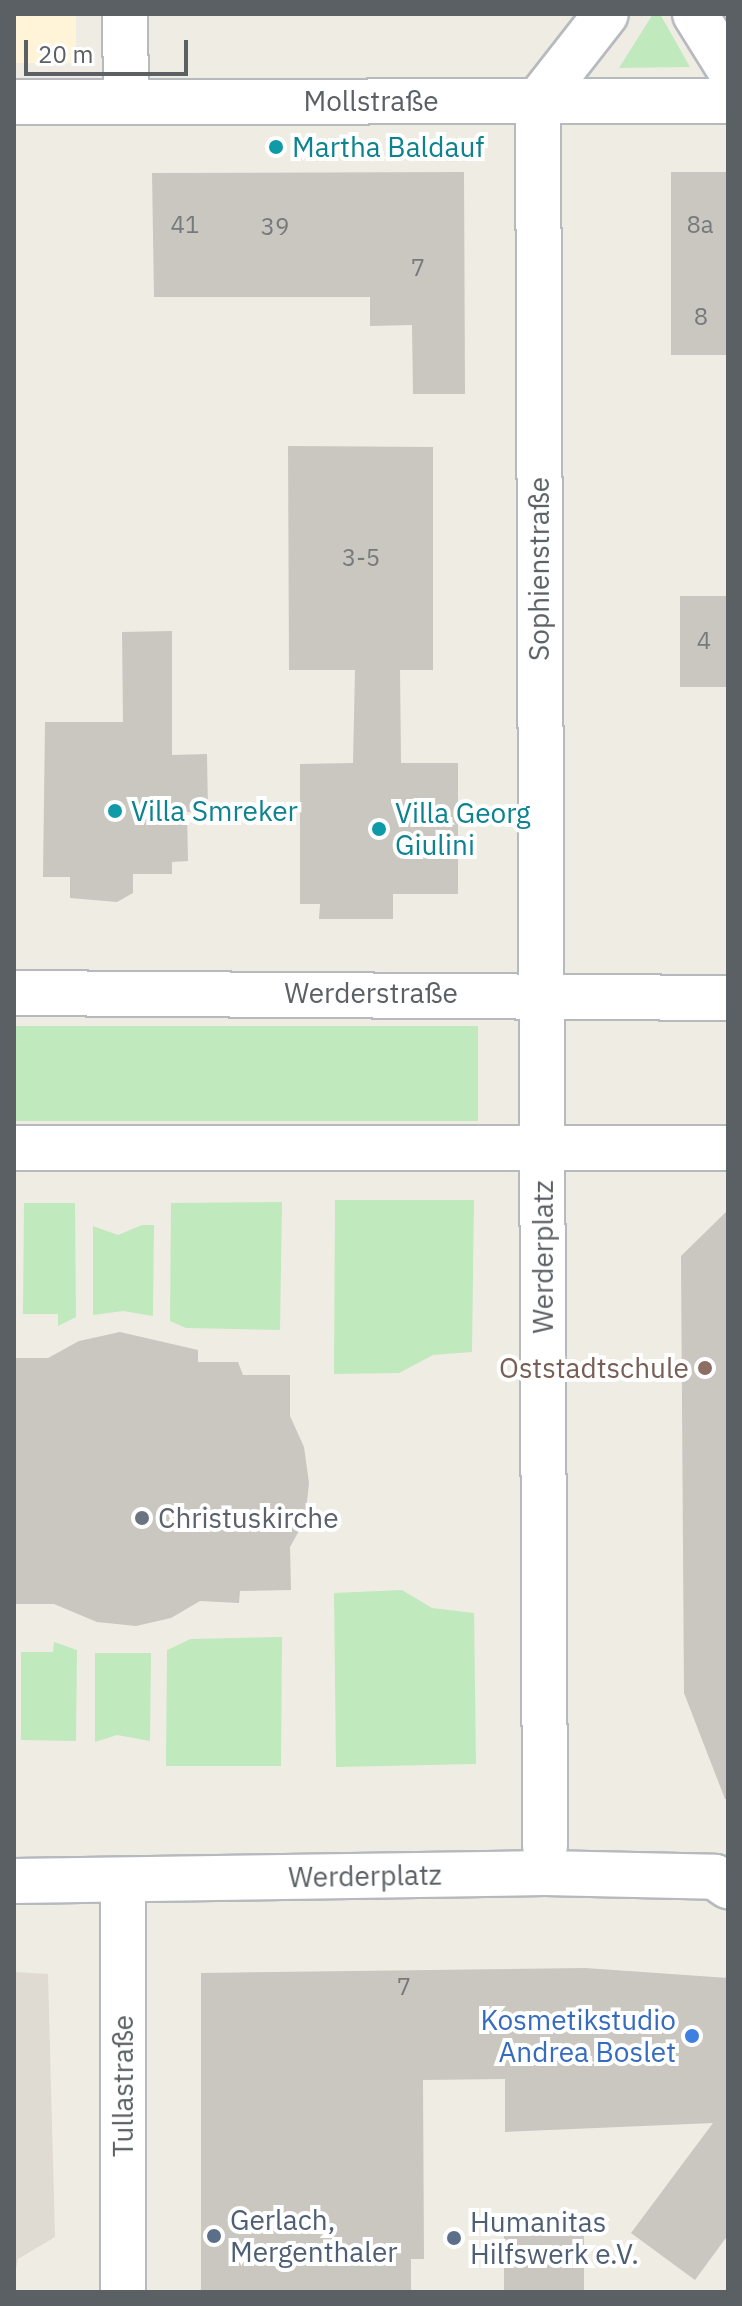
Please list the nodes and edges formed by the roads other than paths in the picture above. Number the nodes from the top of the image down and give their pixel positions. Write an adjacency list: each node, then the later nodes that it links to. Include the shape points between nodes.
1 (125, 14): 5 (street)
2 (606, 14): 6 (street)
3 (695, 14): 4 (street)
4 (728, 67)
5 (126, 101): 6 (street, Mollstraße); 8 (street, Mollstraße)
6 (538, 101): 7 (street, Mollstraße); 10 (street, Sophienstraße)
7 (728, 101)
8 (14, 102)
9 (14, 993): 10 (street, Werderstraße)
10 (541, 994): 11 (street, Werderstraße); 13 (street, Sophienstraße)
11 (728, 998)
12 (14, 1148): 13 (street)
13 (542, 1148): 14 (street); 15 (street, Werderplatz)
14 (728, 1148)
15 (545, 1846)
16 (123, 1880): 17 (street, Werderplatz); 18 (street, Werderplatz, via 545,1873); 19 (street, Tullastraße)
17 (14, 1881)
18 (722, 1881)
19 (123, 2292)

